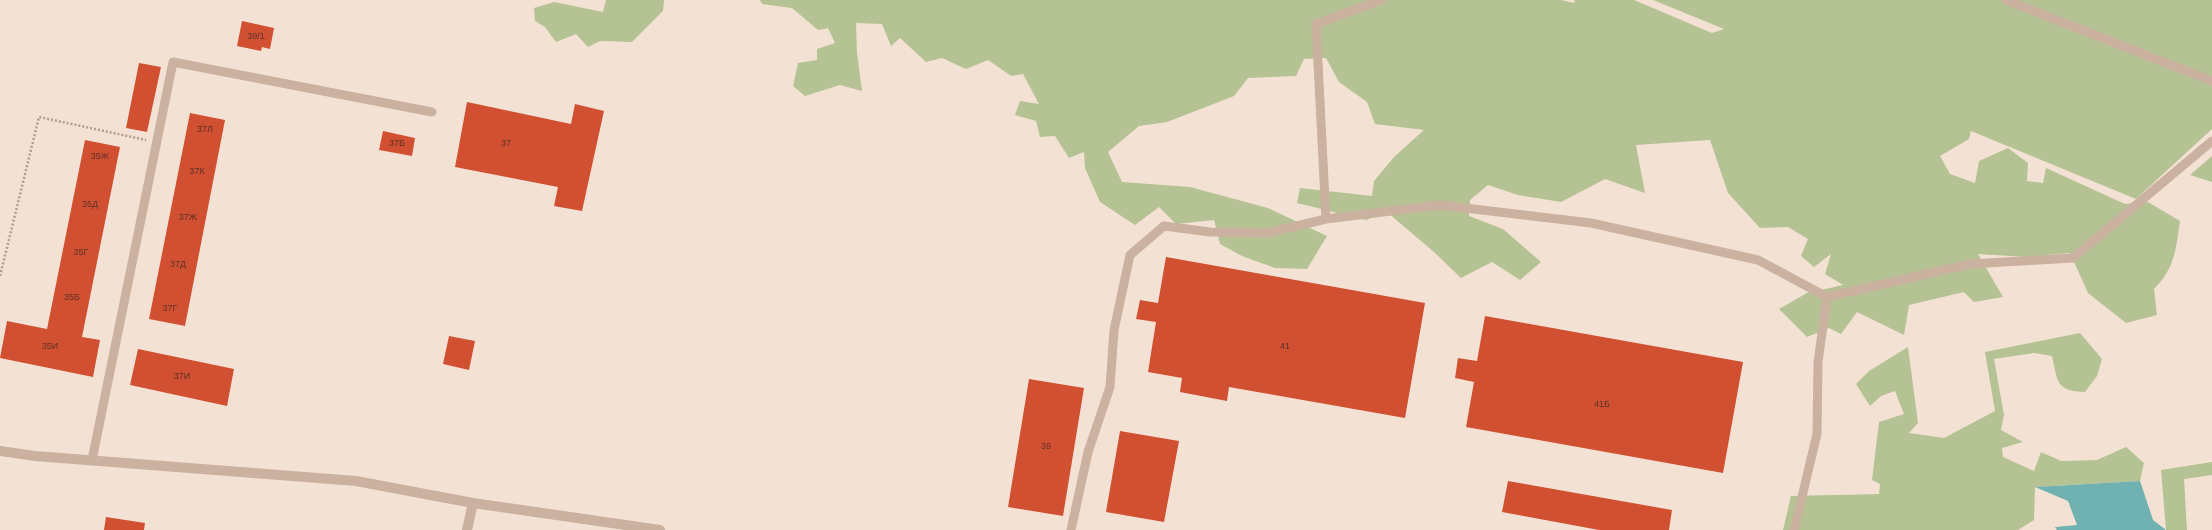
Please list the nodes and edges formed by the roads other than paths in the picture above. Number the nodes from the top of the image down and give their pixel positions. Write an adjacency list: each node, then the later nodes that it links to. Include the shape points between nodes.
1 (1380, 0): 6 (lane, via 1316,24)
2 (2006, 0): 3 (lane)
3 (2212, 81)
4 (432, 112): 9 (lane, via 173,62)
5 (2212, 141): 7 (lane, via 2073,258 1970,264)
6 (1326, 219): 7 (lane, via 1440,205 1590,223 1758,260); 13 (lane, via 1267,233 1210,232 1164,226 1130,255 1114,330 1110,387 1088,452)
7 (1827, 296): 14 (lane, via 1818,362 1817,434)
8 (0, 451): 9 (street)
9 (92, 460): 10 (street, via 356,481)
10 (474, 502): 11 (street); 12 (street)
11 (467, 530)
12 (660, 530)
13 (1071, 530)
14 (1794, 530)

